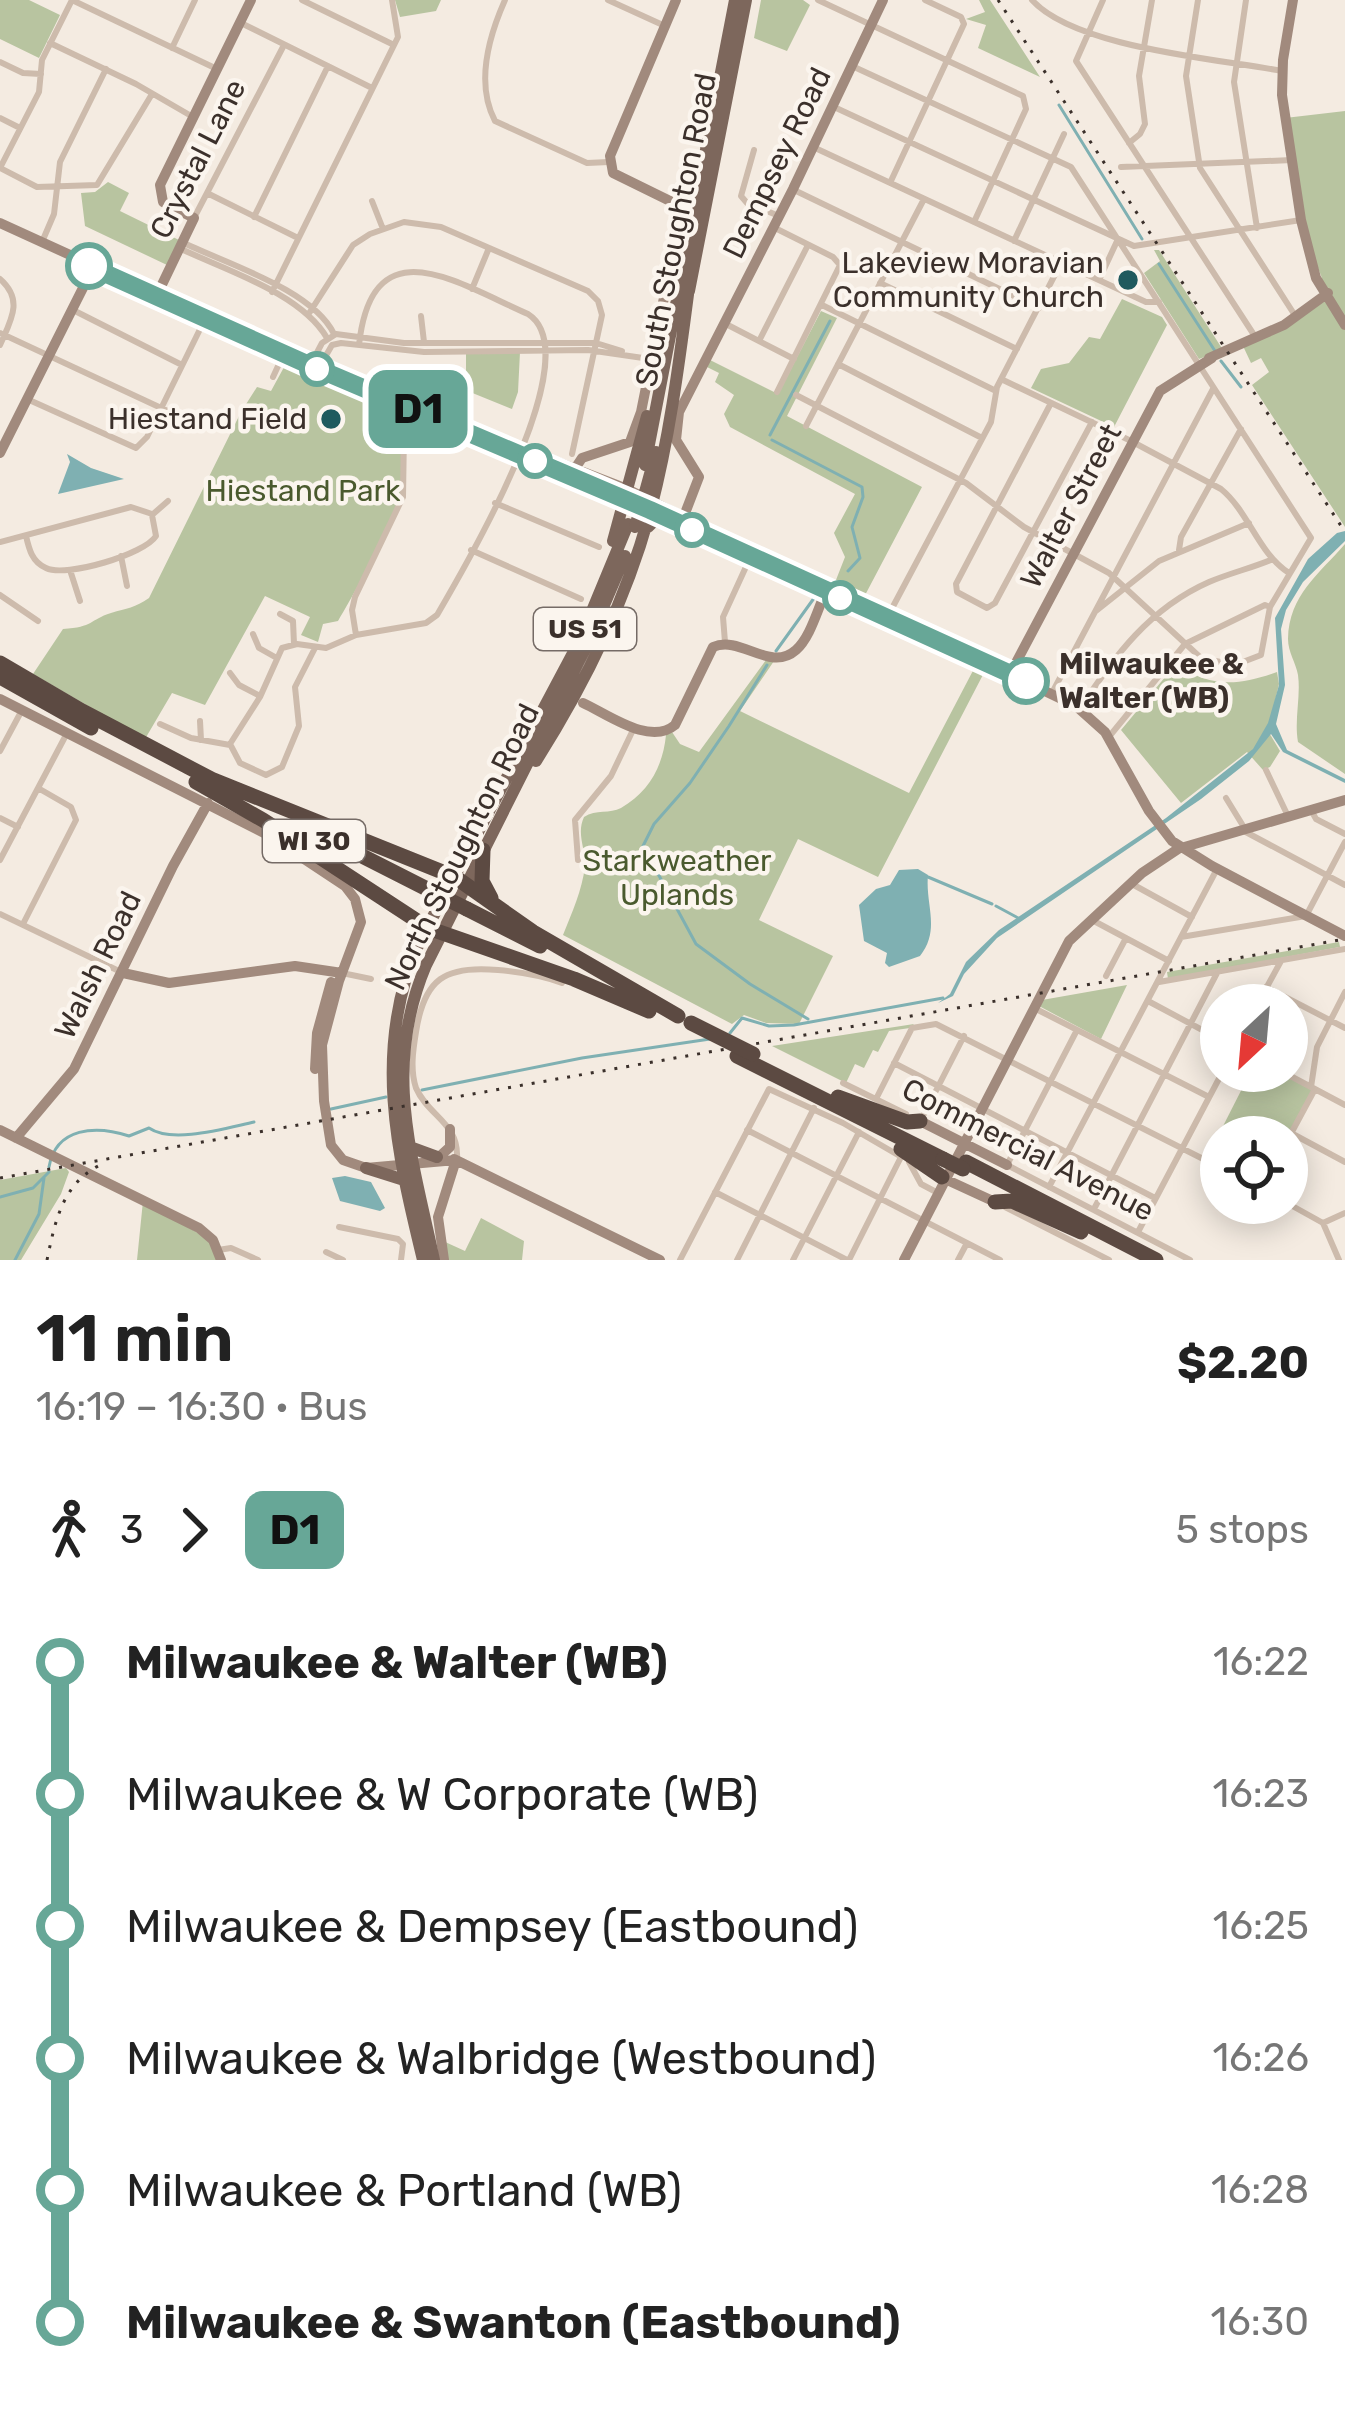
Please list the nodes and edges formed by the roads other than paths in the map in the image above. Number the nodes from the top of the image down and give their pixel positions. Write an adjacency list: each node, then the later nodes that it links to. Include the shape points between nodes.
1 (72, 0): 26 (street); 29 (street)
2 (251, 0): 22 (street)
3 (302, 0): 28 (street)
4 (506, 0): 56 (street, via 487,47 495,122 587,164)
5 (608, 0): 24 (street)
6 (676, 0): 24 (street)
7 (734, 0): 70 (main road, South Stoughton Road / US 51)
8 (746, 0): 70 (main road, South Stoughton Road / US 51)
9 (818, 0): 23 (street)
10 (883, 0): 23 (street, Dempsey Road)
11 (1032, 0): 21 (street)
12 (1049, 0): 21 (street)
13 (1103, 0): 25 (street)
14 (1152, 0): 30 (street)
15 (1198, 0): 31 (street)
16 (1246, 0): 34 (street)
17 (1292, 0): 39 (street)
18 (193, 1): 29 (street)
19 (393, 1): 28 (street)
20 (931, 1): 32 (street, via 964,21)
21 (1044, 11): 25 (street)
22 (240, 23): 27 (street); 38 (street)
23 (872, 25): 32 (street); 35 (street, Dempsey Road)
24 (665, 26): 56 (street)
25 (1088, 31): 30 (street); 51 (street, via 1076,62)
26 (50, 43): 37 (street); 40 (street)
27 (284, 44): 36 (street); 66 (street, Crystal Lane)
28 (394, 45): 41 (street)
29 (172, 47): 38 (street)
30 (1144, 48): 31 (street); 51 (street, via 1144,124)
31 (1189, 55): 34 (street); 58 (street)
32 (948, 60): 43 (street); 49 (street, via 1024,97)
33 (0, 62): 40 (street)
34 (1236, 63): 39 (street); 57 (street)
35 (852, 65): 43 (street); 44 (street, Dempsey Road)
36 (328, 67): 41 (street); 71 (street)
37 (106, 69): 42 (street); 64 (street, via 60,162)
38 (217, 69): 45 (street)
39 (1282, 71): 55 (street)
40 (41, 74): 47 (street)
41 (372, 88): 80 (street)
42 (152, 94): 45 (street); 64 (street, via 100,183)
43 (928, 101): 49 (street); 50 (street)
44 (833, 106): 50 (street); 52 (street, Dempsey Road)
45 (193, 117): 72 (street, via 159,189 163,202)
46 (0, 118): 47 (street)
47 (20, 128): 61 (street)
48 (1064, 134): 54 (street)
49 (1012, 140): 54 (street); 62 (street)
50 (909, 142): 62 (street); 63 (street)
51 (1129, 143): 60 (street)
52 (813, 148): 63 (street); 65 (street, Dempsey Road)
53 (754, 150): 74 (street, via 741,196)
54 (1052, 158): 68 (street); 81 (street, via 1070,166)
55 (1292, 160): 57 (street); 73 (street)
56 (610, 162): 123 (street, via 620,178 676,206)
57 (1246, 163): 58 (street); 77 (street)
58 (1198, 164): 60 (street); 79 (street)
59 (1121, 167): 60 (street)
60 (1144, 167): 82 (street)
61 (0, 168): 64 (street)
62 (993, 181): 68 (street); 76 (street)
63 (890, 183): 67 (street)
64 (56, 188): 84 (street)
65 (793, 189): 74 (street, Dempsey Road); 85 (street)
66 (207, 194): 71 (street); 72 (street, Crystal Lane)
67 (924, 199): 76 (street); 85 (street)
68 (1033, 200): 81 (street); 83 (street)
69 (372, 201): 78 (street)
70 (700, 206): 94 (main road, South Stoughton Road / US 51); 120 (main road, South Stoughton Road / US 51)
71 (254, 217): 80 (street)
72 (194, 218): 87 (street, Crystal Lane)
73 (1301, 220): 77 (street); 97 (street, via 1312,269)
74 (776, 222): 86 (street); 108 (street, Dempsey Road)
75 (0, 223): 84 (street)
76 (974, 223): 83 (street)
77 (1257, 228): 79 (street)
78 (383, 229): 88 (street, via 427,223); 103 (street, via 346,251)
79 (1239, 230): 82 (street); 106 (street)
80 (298, 238): 95 (street)
81 (1118, 239): 82 (street, via 1144,247); 92 (street); 99 (street)
82 (1191, 239): 111 (street)
83 (1014, 241): 89 (street)
84 (42, 242): 90 (street)
85 (901, 243): 93 (street); 101 (street)
86 (808, 244): 100 (street, via 840,264); 113 (street)
87 (181, 245): 95 (street); 98 (street, Crystal Lane)
88 (490, 248): 96 (street); 117 (street, via 594,295 602,312)
89 (1061, 263): 92 (street); 101 (street)
90 (94, 266): 98 (street); 102 (street)
91 (0, 279): 110 (street, via 15,303)
92 (1099, 280): 99 (street)
93 (880, 283): 109 (street); 119 (street)
94 (689, 287): 149 (main road, South Stoughton Road / US 51); 153 (main road)
95 (273, 289): 103 (street)
96 (472, 289): 114 (street, via 424,271 388,277 368,301); 116 (street, via 534,317)
97 (1328, 293): 106 (street, Walter Street); 107 (street)
98 (157, 295): 105 (street)
99 (1159, 302): 125 (street)
100 (821, 305): 109 (street); 124 (street)
101 (1039, 308): 119 (street)
102 (72, 310): 122 (street); 126 (street)
103 (311, 312): 112 (street)
104 (422, 316): 118 (street)
105 (206, 317): 121 (street); 126 (street)
106 (1296, 317): 111 (street, Walter Street)
107 (1345, 321)
108 (724, 323): 113 (street); 158 (street, Dempsey Road, via 675,426 699,477)
109 (859, 324): 127 (street); 132 (street)
110 (2, 334): 115 (street); 122 (street)
111 (1256, 338): 125 (street, Walter Street)
112 (332, 340): 114 (street); 128 (street)
113 (759, 341): 124 (street)
114 (359, 342): 118 (street)
115 (0, 345)
116 (545, 347): 117 (street); 118 (street); 146 (street, via 543,395)
117 (596, 347): 123 (street); 150 (street)
118 (424, 348)
119 (1016, 349): 130 (street)
120 (667, 350): 149 (main road, South Stoughton Road / US 51); 153 (main road)
121 (284, 353): 128 (street); 129 (street)
122 (49, 356): 135 (street); 139 (street)
123 (650, 359): 150 (street, via 635,436)
124 (794, 359): 133 (street)
125 (1203, 362): 131 (street); 145 (street, Walter Street, via 1160,392)
126 (182, 364): 139 (street)
127 (838, 364): 137 (street); 144 (street)
128 (315, 365): 138 (street)
129 (273, 376)
130 (1001, 380): 132 (street); 136 (street)
131 (1214, 388): 143 (street); 148 (street)
132 (997, 391): 144 (street)
133 (777, 392)
134 (796, 395): 137 (street)
135 (27, 399): 139 (street, via 129,448 142,444); 147 (street)
136 (1051, 403): 140 (street); 156 (street)
137 (817, 405): 141 (street); 151 (street)
138 (413, 407): 146 (street); 187 (street, via 404,434 404,494 355,597)
139 (160, 410): 142 (street)
140 (1092, 422): 145 (street); 161 (street)
141 (806, 426)
142 (202, 427)
143 (1241, 429): 152 (street); 172 (street, via 1311,538)
144 (982, 438): 151 (street)
145 (1132, 442): 148 (street); 168 (street, Walter Street)
146 (520, 451): 150 (street); 155 (street)
147 (0, 453)
148 (1173, 463): 152 (street); 173 (street)
149 (648, 468): 153 (main road, North Stoughton Road / US 51)
150 (574, 469): 153 (street)
151 (960, 480): 156 (street); 184 (street)
152 (1210, 483): 159 (street); 166 (street)
153 (635, 492): 158 (street); 160 (main road, North Stoughton Road / US 51, bridge); 160 (main road)
154 (168, 501): 157 (street)
155 (495, 502): 164 (street); 165 (street)
156 (997, 506): 161 (street); 161 (street, via 955,587 968,598 992,606)
157 (152, 514): 162 (street, via 130,507); 169 (street, via 153,541)
158 (678, 518): 160 (main road); 167 (street); 167 (street)
159 (1249, 523): 166 (street); 170 (street)
160 (631, 528): 196 (main road, via 615,609); 225 (main road, North Stoughton Road / US 51, via 594,630); 236 (main road, North Stoughton Road / US 51)
161 (1033, 532): 168 (street)
162 (26, 536): 163 (street); 171 (street, via 40,565)
163 (0, 542)
164 (599, 547)
165 (471, 550): 178 (street); 187 (street, via 429,621)
166 (1178, 550): 175 (street)
167 (751, 554): 176 (street); 176 (street); 188 (street, via 724,614)
168 (1074, 554): 173 (street); 195 (street, Walter Street)
169 (121, 556): 171 (street); 174 (street)
170 (1273, 559): 172 (street); 183 (street, via 1203,585)
171 (70, 570): 179 (street)
172 (1289, 573): 180 (street)
173 (1113, 576): 175 (street); 182 (street)
174 (127, 586)
175 (1126, 586): 182 (street); 183 (street)
176 (827, 589): 184 (street); 188 (street, via 790,654 771,658)
177 (0, 596): 185 (street)
178 (581, 599)
179 (80, 601)
180 (1270, 607): 190 (street); 190 (street, via 1262,653 1245,663 1204,660)
181 (280, 614): 189 (street, via 293,619)
182 (1093, 614): 200 (street)
183 (1156, 614): 190 (street); 204 (street)
184 (889, 616): 195 (street)
185 (38, 620)
186 (253, 634): 192 (street)
187 (356, 635): 191 (street)
188 (725, 642): 210 (street, via 709,651 675,725 653,734)
189 (294, 644): 191 (street); 192 (street)
190 (1184, 644): 197 (street)
191 (315, 648): 214 (street, via 295,687 300,722 279,769 259,774)
192 (275, 657): 201 (street)
193 (0, 659): 209 (highway)
194 (230, 673): 201 (street)
195 (1010, 674): 200 (street)
196 (583, 676): 203 (main road); 206 (main road)
197 (1159, 677): 199 (street); 212 (street)
198 (0, 681): 209 (highway)
199 (1167, 683)
200 (1052, 694): 204 (street)
201 (260, 696): 214 (street)
202 (0, 699): 205 (street)
203 (583, 703): 206 (main road); 210 (street)
204 (1081, 709): 212 (street)
205 (22, 710): 211 (street); 215 (street)
206 (562, 716): 225 (main road)
207 (200, 721): 213 (street)
208 (160, 724): 213 (street)
209 (98, 726): 217 (highway, WI 30)
210 (634, 727): 234 (street, via 575,820)
211 (68, 732): 218 (street); 221 (street)
212 (1108, 738): 228 (street)
213 (201, 740): 214 (street)
214 (231, 749)
215 (0, 751)
216 (1266, 770): 224 (street)
217 (204, 780): 236 (highway); 240 (highway); 241 (highway, WI 30, bridge)
218 (38, 788): 226 (street); 247 (street, via 71,807 76,820)
219 (1226, 798): 227 (street)
220 (1345, 800): 222 (street)
221 (208, 803): 256 (street, via 356,899 359,912); 257 (street, Walsh Road)
222 (1311, 810): 224 (street); 229 (street)
223 (0, 818): 226 (street)
224 (1288, 818): 227 (street)
225 (495, 826): 231 (main road, North Stoughton Road / US 51)
226 (18, 827): 233 (street)
227 (1244, 830): 230 (street); 237 (street)
228 (1169, 836): 230 (street); 232 (street); 238 (street)
229 (1345, 838): 237 (street)
230 (1197, 843): 232 (street)
231 (483, 850): 236 (main road, North Stoughton Road / US 51); 245 (highway, via 484,889)
232 (1197, 858): 235 (street)
233 (0, 860)
234 (578, 860)
235 (1217, 869): 243 (street); 244 (street)
236 (461, 875): 245 (highway); 248 (main road, North Stoughton Road / US 51)
237 (1327, 875): 239 (street); 243 (street)
238 (1130, 884): 244 (street); 246 (street)
239 (1345, 884)
240 (368, 889): 248 (highway); 252 (highway, via 413,926)
241 (465, 913): 268 (highway, WI 30); 270 (highway, WI 30)
242 (0, 914): 247 (street)
243 (1306, 916): 249 (street); 251 (street)
244 (1192, 917): 251 (street)
245 (516, 920): 270 (highway)
246 (1092, 920): 250 (street); 266 (street, via 1069,941)
247 (22, 925): 257 (street)
248 (435, 931): 252 (main road, North Stoughton Road / US 51); 268 (highway); 313 (main road, North Stoughton Road / US 51, via 406,1035 402,1092)
249 (1345, 936)
250 (1126, 938): 254 (street); 259 (street)
251 (1181, 938): 254 (street)
252 (419, 944): 288 (main road, North Stoughton Road / US 51, via 395,1022)
253 (1345, 950): 255 (street)
254 (1169, 961): 261 (street)
255 (1281, 961): 258 (street); 263 (street)
256 (338, 972): 257 (street, via 296,966 179,983); 260 (street); 303 (street, via 322,1045)
257 (123, 973): 304 (street, Walsh Road, via 69,1076)
258 (1217, 973): 261 (street); 271 (street)
259 (1106, 976)
260 (371, 979)
261 (1157, 982): 265 (street)
262 (562, 983): 298 (street, via 470,968 437,981 421,1006 413,1077)
263 (1267, 984)
264 (1345, 992): 269 (street)
265 (1148, 1001): 271 (street); 276 (street)
266 (1034, 1008): 274 (street); 278 (street)
267 (1308, 1008): 269 (street)
268 (649, 1011): 270 (highway, WI 30)
269 (1330, 1020): 272 (street); 284 (street, via 1315,1052)
270 (684, 1023): 277 (highway, WI 30, bridge)
271 (1191, 1024): 273 (street); 280 (street)
272 (1345, 1028)
273 (1200, 1029)
274 (1077, 1030): 276 (street); 281 (street)
275 (964, 1036): 278 (street); 279 (street, via 936,1024 916,1026); 282 (street)
276 (1121, 1052): 280 (street); 291 (street)
277 (746, 1055): 285 (highway, WI 30); 290 (highway, WI 30)
278 (1007, 1058): 281 (street); 293 (street)
279 (894, 1063): 282 (street); 289 (street)
280 (1164, 1074): 287 (street); 297 (street)
281 (1051, 1081): 291 (street); 301 (street)
282 (938, 1085): 293 (street); 295 (street)
283 (1308, 1085): 284 (street)
284 (1313, 1088): 292 (street); 294 (street)
285 (839, 1089): 289 (street, Commercial Avenue); 295 (highway); 319 (highway, WI 30)
286 (1212, 1092): 287 (street)
287 (1209, 1097): 307 (street)
288 (392, 1099): 296 (main road, North Stoughton Road / US 51); 313 (main road)
289 (876, 1099): 295 (street, Commercial Avenue)
290 (813, 1101): 300 (street, Commercial Avenue, via 770,1089); 302 (street, Commercial Avenue); 308 (street); 319 (highway, WI 30)
291 (1094, 1103): 297 (street); 309 (street)
292 (1345, 1105)
293 (981, 1108): 301 (street); 305 (street)
294 (1299, 1116)
295 (920, 1121): 305 (street, Commercial Avenue)
296 (394, 1122): 312 (main road); 313 (main road, North Stoughton Road / US 51)
297 (1138, 1125): 307 (street); 320 (street)
298 (450, 1129): 313 (street, via 450,1148); 316 (street)
299 (0, 1130): 304 (street)
300 (747, 1130): 308 (street); 323 (street)
301 (1025, 1130): 309 (street); 315 (street)
302 (859, 1132): 310 (street, Commercial Avenue); 321 (street)
303 (330, 1136): 312 (street, via 350,1157); 318 (street, via 344,1160)
304 (16, 1138): 339 (street, via 199,1228)
305 (963, 1143): 315 (street, Commercial Avenue); 319 (street)
306 (1308, 1145): 314 (street)
307 (1183, 1148): 311 (street); 325 (street)
308 (791, 1153): 321 (street); 328 (street)
309 (1068, 1153): 320 (street); 322 (street)
310 (901, 1157): 319 (street, Commercial Avenue, via 921,1184); 324 (street)
311 (1200, 1157)
312 (383, 1161): 313 (street)
313 (415, 1161): 316 (street); 318 (main road); 333 (main road); 333 (main road); 344 (main road, North Stoughton Road / US 51)
314 (1345, 1162)
315 (1007, 1165): 322 (street, Commercial Avenue); 329 (highway, via 1009,1174)
316 (454, 1166): 346 (street, via 438,1217); 347 (street)
317 (964, 1166): 319 (highway, WI 30, bridge); 329 (highway, WI 30); 340 (highway, WI 30)
318 (366, 1168)
319 (943, 1175): 326 (street, Commercial Avenue); 331 (street)
320 (1112, 1175): 325 (street); 329 (street)
321 (836, 1176): 324 (street); 336 (street)
322 (1049, 1187): 329 (street, Commercial Avenue)
323 (715, 1192): 328 (street); 348 (street)
324 (880, 1198): 331 (street); 351 (street)
325 (1155, 1198): 335 (street)
326 (995, 1202): 340 (highway, via 1012,1201)
327 (1345, 1213): 332 (street)
328 (760, 1215): 336 (street); 349 (street)
329 (1086, 1215): 335 (street, Commercial Avenue); 356 (highway, WI 30)
330 (1308, 1215): 332 (street)
331 (924, 1221): 337 (street); 352 (street)
332 (1323, 1223): 358 (street)
333 (426, 1225): 345 (main road)
334 (339, 1227): 343 (street, via 398,1239)
335 (1137, 1233): 357 (street, Commercial Avenue)
336 (805, 1238): 350 (street); 351 (street)
337 (967, 1243): 353 (street); 354 (street)
338 (326, 1252): 342 (street)
339 (219, 1255): 341 (street, via 231,1248)
340 (1117, 1255): 355 (highway, WI 30)
341 (258, 1260)
342 (343, 1260)
343 (401, 1260)
344 (423, 1260)
345 (434, 1260)
346 (444, 1260)
347 (660, 1260)
348 (680, 1260)
349 (737, 1260)
350 (794, 1260)
351 (848, 1260)
352 (904, 1260)
353 (958, 1260)
354 (1000, 1260)
355 (1142, 1260)
356 (1156, 1260)
357 (1190, 1260)
358 (1339, 1260)

